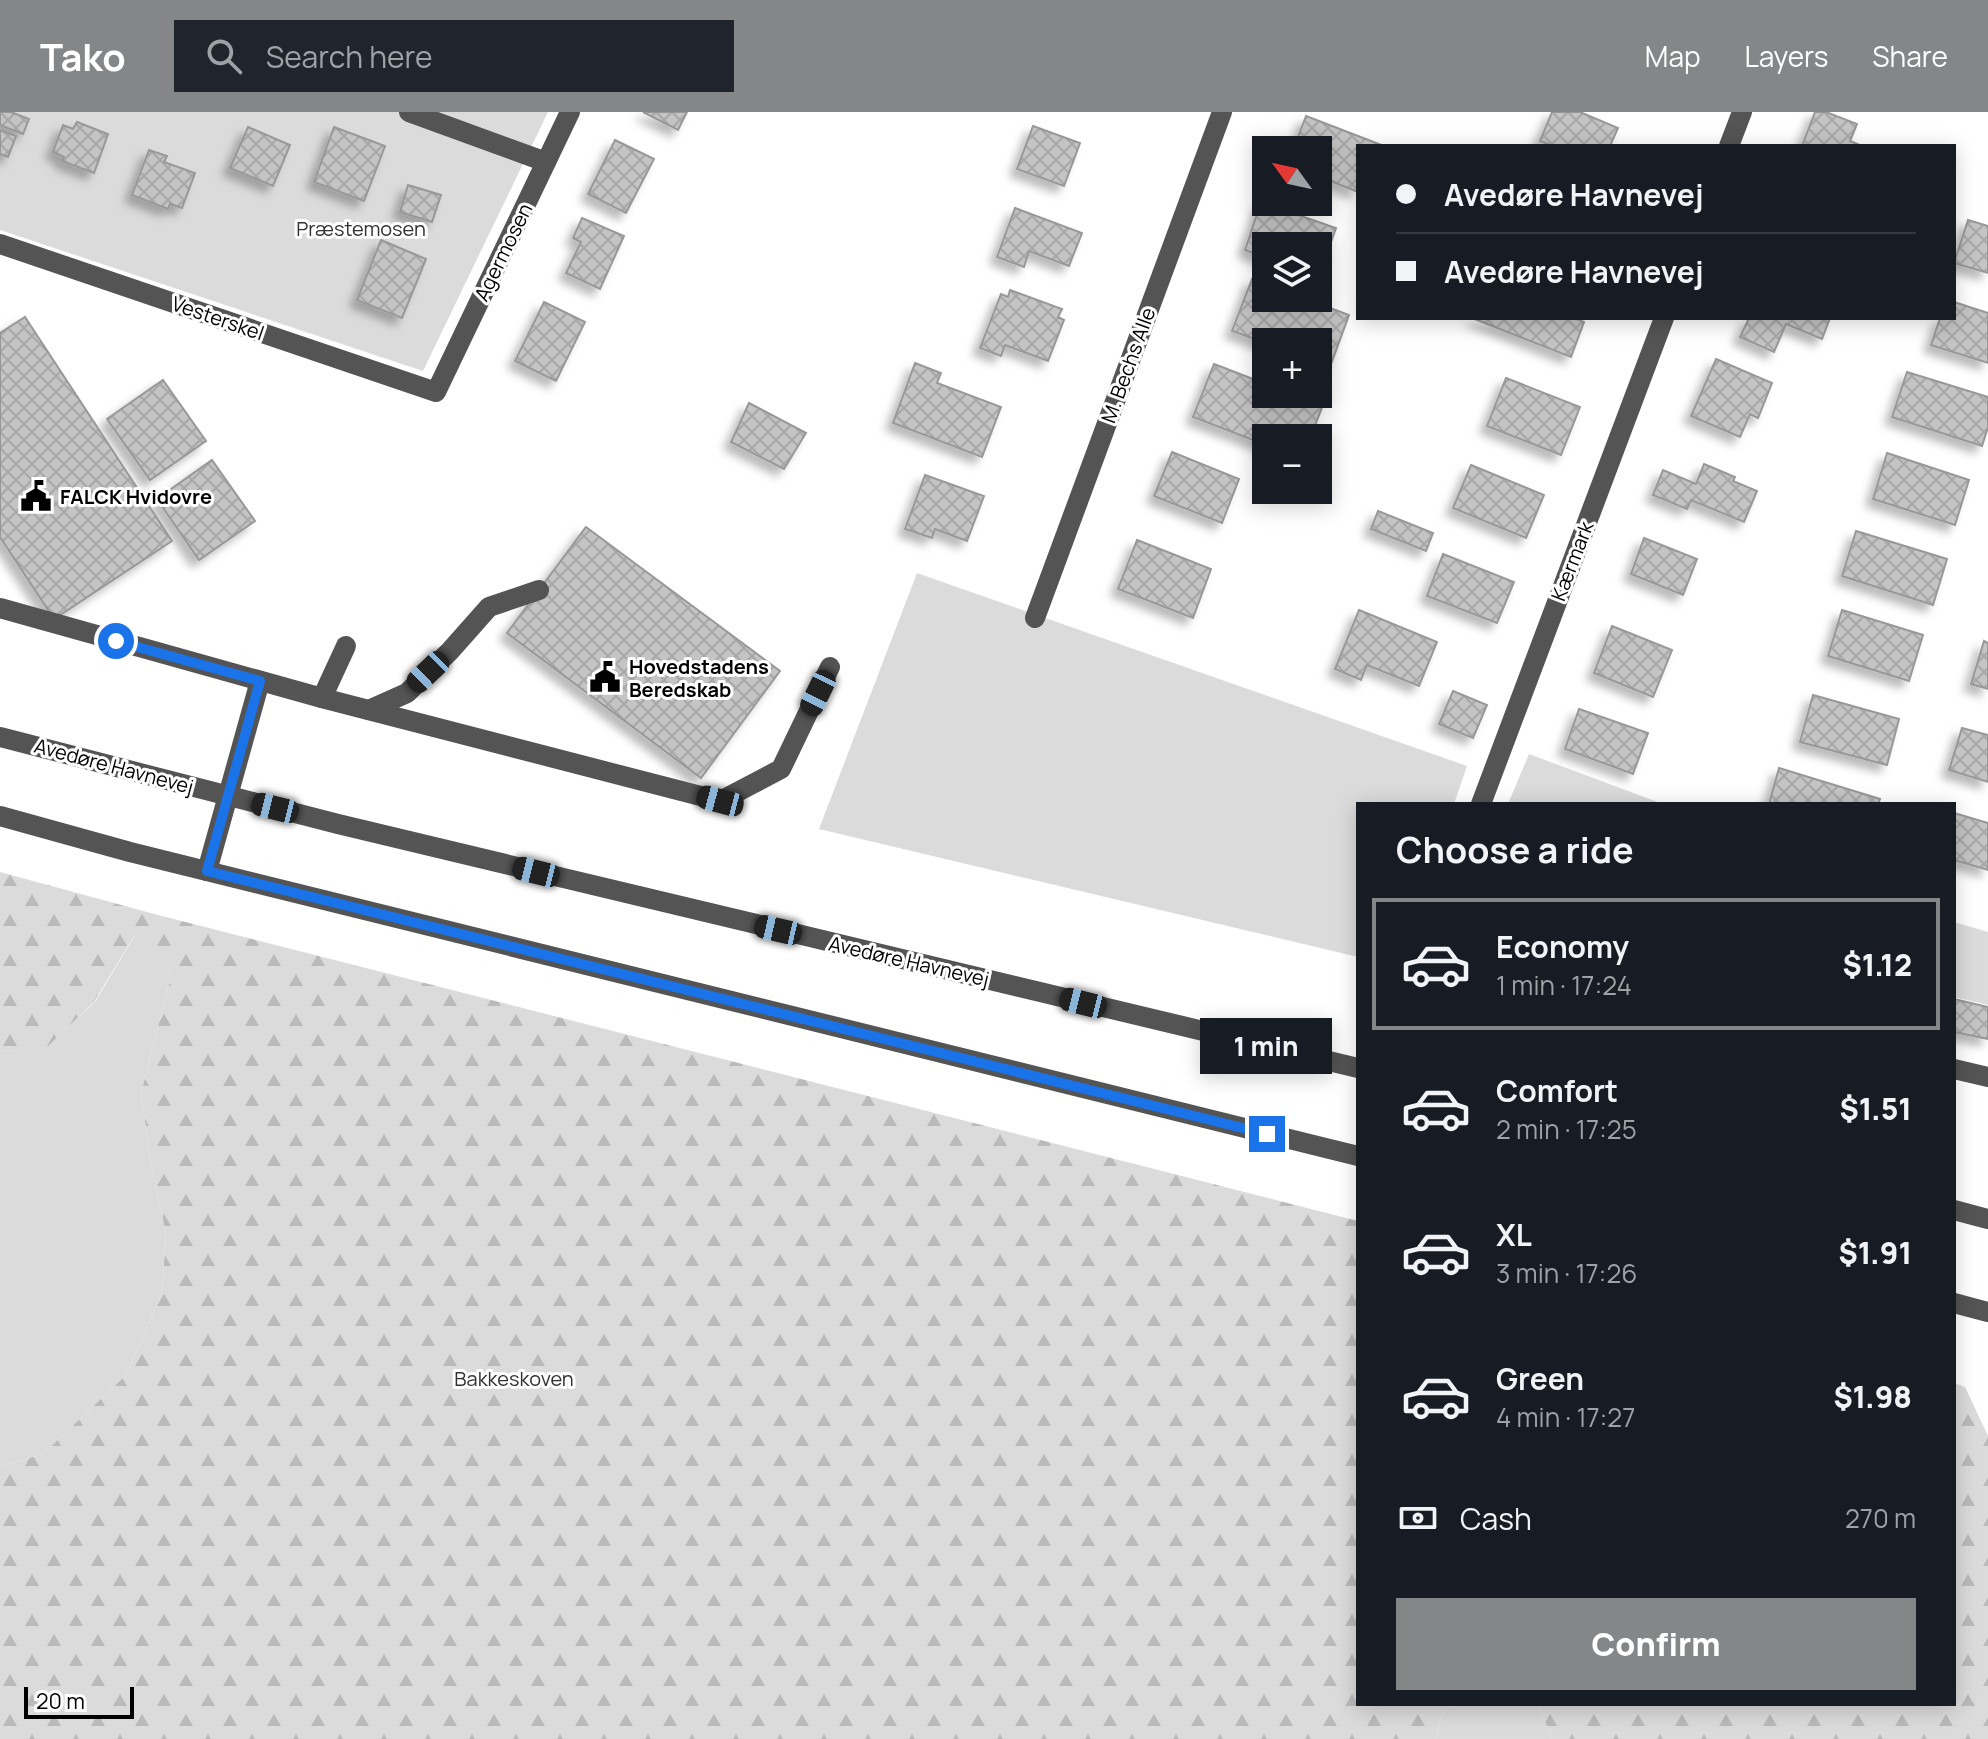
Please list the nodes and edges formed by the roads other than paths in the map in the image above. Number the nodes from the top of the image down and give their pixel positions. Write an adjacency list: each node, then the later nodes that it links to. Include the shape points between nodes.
1 (409, 112): 6 (street)
2 (570, 112): 6 (street, Agermosen)
3 (1222, 112): 12 (street, M. Bechs Alle)
4 (1742, 112): 5 (street)
5 (1730, 144)
6 (546, 162): 9 (street, Agermosen)
7 (0, 244): 9 (street, Vesterskel)
8 (1663, 320): 20 (street, Kærmark)
9 (436, 392)
10 (539, 590): 17 (street, via 489,607 407,693)
11 (0, 608): 15 (street)
12 (1035, 618)
13 (346, 646): 16 (street)
14 (830, 667): 17 (street, via 781,769 720,801)
15 (260, 681): 16 (street); 19 (street)
16 (322, 698): 17 (street)
17 (369, 710)
18 (0, 737): 19 (street, Avedøre Havnevej)
19 (228, 796): 22 (street); 23 (street, Avedøre Havnevej)
20 (1482, 802)
21 (0, 816): 22 (street)
22 (207, 871): 26 (street)
23 (1356, 1068)
24 (1956, 1069): 25 (street)
25 (1988, 1077)
26 (1356, 1156)
27 (1956, 1211): 28 (street)
28 (1988, 1219)
29 (1956, 1304): 30 (street)
30 (1988, 1312)

